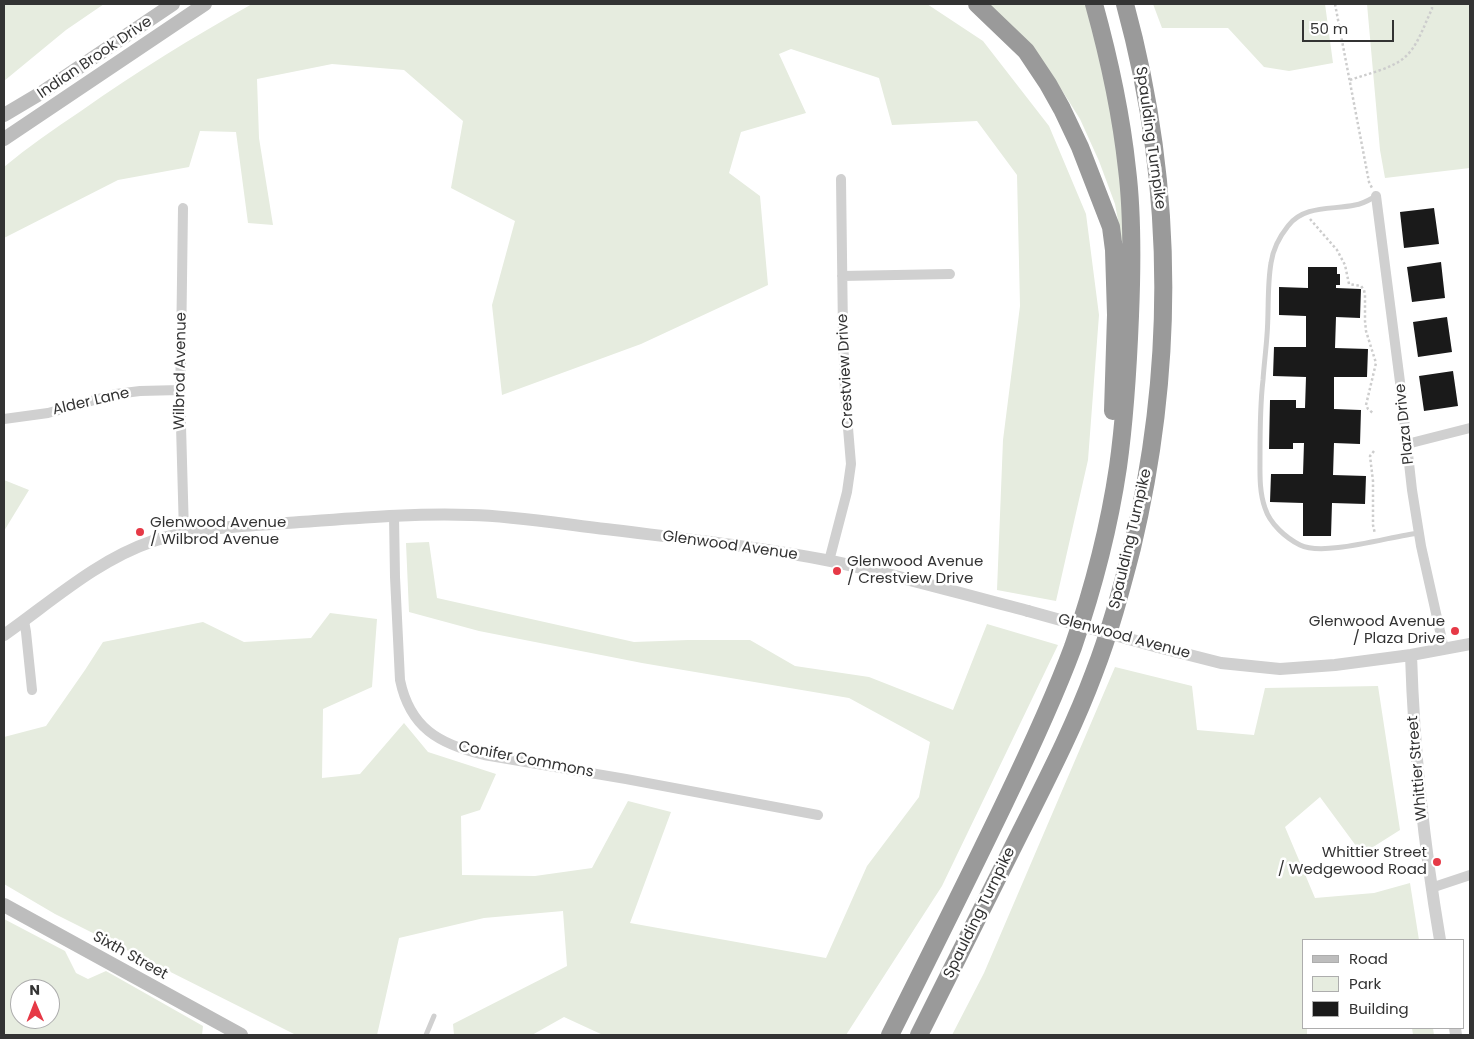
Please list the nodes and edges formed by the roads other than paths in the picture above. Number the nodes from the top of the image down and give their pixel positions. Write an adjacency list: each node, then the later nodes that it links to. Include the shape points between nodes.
1 (173, 4): 6 (main road, Indian Brook Drive)
2 (205, 4): 7 (main road, Indian Brook Drive)
3 (977, 4): 17 (highway, via 1026,51 1048,84 1080,147 1110,227 1116,315 1113,422)
4 (1094, 4): 17 (highway, Spaulding Turnpike, via 1108,55 1128,170 1132,234 1129,347)
5 (1125, 4): 37 (highway, Spaulding Turnpike, via 1142,70 1151,123 1164,256 1159,389 1138,522 1116,608 1078,713)
6 (4, 115)
7 (4, 139)
8 (841, 179): 12 (street, Crestview Drive)
9 (1376, 196): 16 (street, Plaza Drive); 20 (lane, via 1355,206 1300,215 1281,236 1274,250 1260,424 1260,485 1266,510 1281,532 1302,546 1314,549 1347,546)
10 (183, 208): 13 (street, Wilbrod Avenue)
11 (950, 274): 12 (street)
12 (842, 276): 21 (street, Crestview Drive, via 845,392 851,464)
13 (180, 390): 14 (street, Alder Lane, via 116,394 48,413); 19 (street, Wilbrod Avenue)
14 (4, 419)
15 (1470, 428): 16 (street)
16 (1407, 444): 20 (street, Plaza Drive)
17 (1119, 456): 36 (highway, Spaulding Turnpike, via 1099,558 1060,681 985,845)
18 (394, 516): 19 (street, Glenwood Avenue); 21 (street, Glenwood Avenue, via 513,518); 28 (street, Conifer Commons, via 400,680 408,707 436,737 463,750 484,755)
19 (184, 533): 22 (street, Glenwood Avenue, via 120,555)
20 (1420, 533): 25 (street, Plaza Drive)
21 (829, 561): 26 (street, Glenwood Avenue, bridge, via 1221,663 1280,668 1336,665)
22 (24, 621): 23 (street, Glenwood Avenue); 27 (street)
23 (4, 635)
24 (1470, 644): 25 (street, Glenwood Avenue)
25 (1444, 649): 26 (street, Glenwood Avenue)
26 (1410, 655): 30 (street, Whittier Street, via 1420,804)
27 (32, 690)
28 (818, 815)
29 (1470, 876): 30 (street)
30 (1431, 888): 32 (street, Whittier Street)
31 (4, 905): 34 (main road, Sixth Street)
32 (1440, 939)
33 (434, 1016): 35 (lane)
34 (241, 1035)
35 (426, 1035)
36 (890, 1035)
37 (919, 1035)

